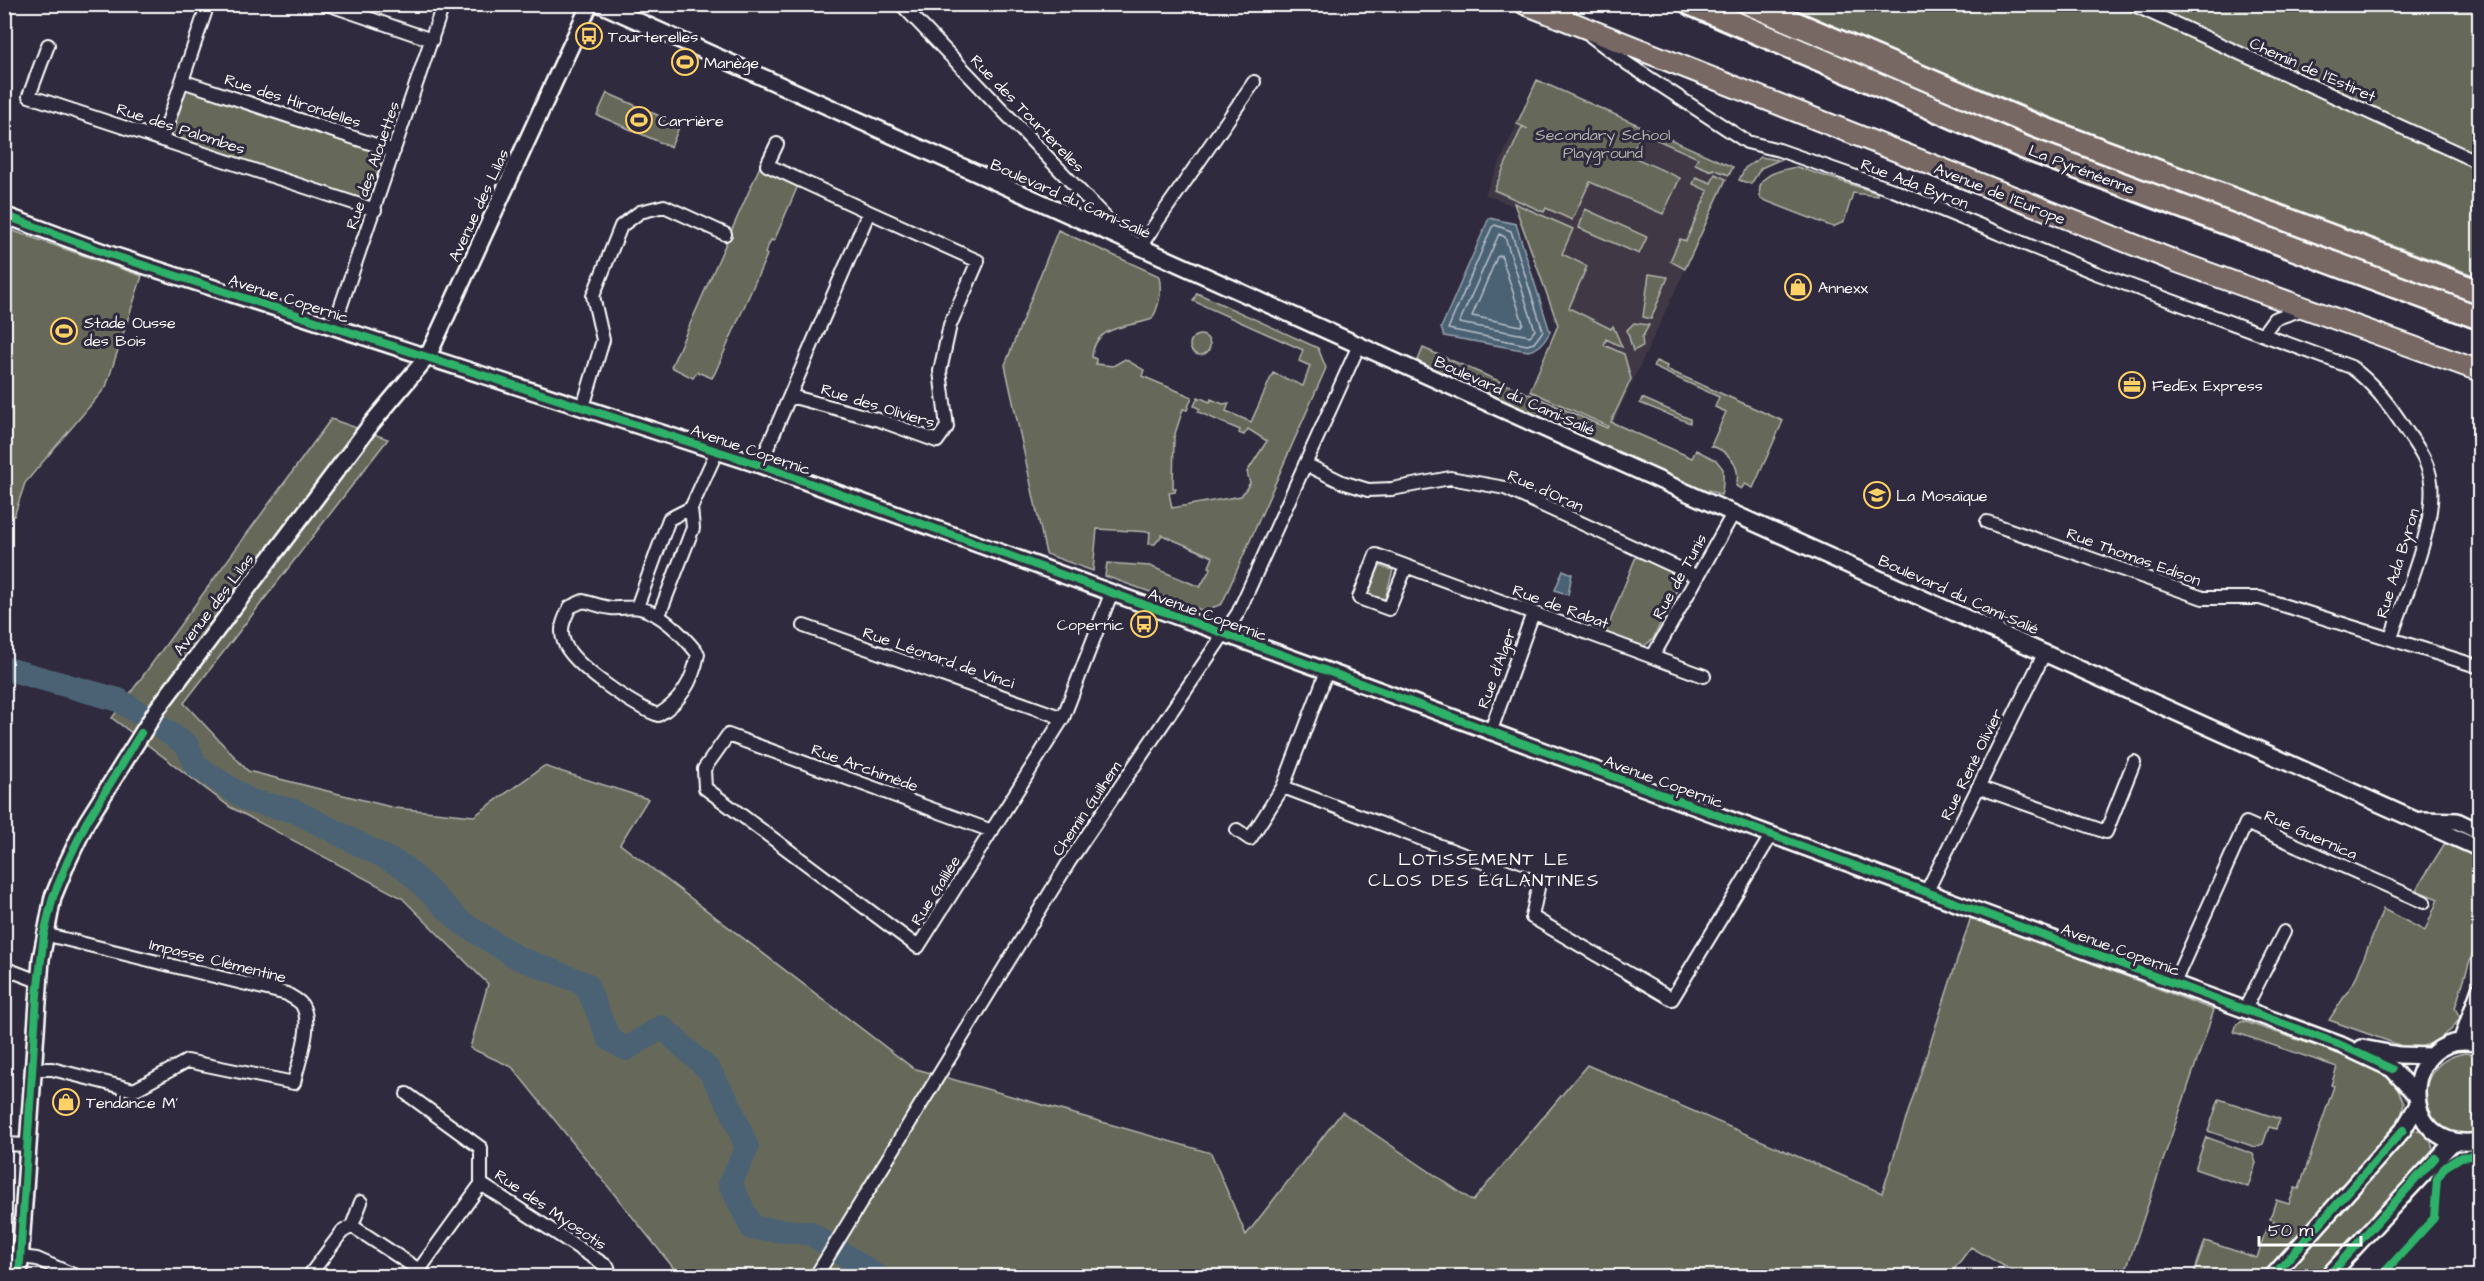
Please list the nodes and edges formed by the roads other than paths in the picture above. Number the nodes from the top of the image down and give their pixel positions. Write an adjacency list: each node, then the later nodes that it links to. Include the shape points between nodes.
1 (208, 4): 14 (street)
2 (327, 4): 12 (street)
3 (590, 4): 31 (street, Avenue des Lilas)
4 (600, 4): 24 (street, Boulevard du Cami-Salié)
5 (901, 4): 24 (street, Rue des Tourterelles)
6 (1525, 4): 11 (main road, Avenue de l'Europe)
7 (1691, 4): 27 (highway, La Pyrénéenne, via 2025,148)
8 (1750, 4): 25 (highway, La Pyrénéenne, via 2036,126)
9 (2132, 4): 19 (street, Chemin de l'Estiret)
10 (440, 14): 12 (street, Rue des Alouettes)
11 (1576, 24): 26 (main road, Avenue de l'Europe); 29 (street, Rue Ada Byron, via 1628,64 1747,142 1893,190 2096,273)
12 (432, 40): 18 (street, Rue des Alouettes)
13 (48, 45): 16 (street, Rue des Palombes, via 29,96)
14 (182, 81): 16 (street); 18 (street, Rue des Hirondelles)
15 (1254, 82): 24 (street)
16 (162, 140): 20 (street, Rue des Palombes)
17 (777, 144): 21 (street, via 767,165)
18 (394, 151): 20 (street, Rue des Alouettes)
19 (2480, 163)
20 (375, 210): 28 (street, Rue des Alouettes)
21 (869, 212): 33 (street); 33 (street, Rue des Oliviers, via 978,261 950,326 940,371 947,427 937,441 879,420)
22 (4, 215): 28 (street, Avenue Copernic, via 109,254)
23 (725, 234): 34 (street, via 664,206 640,212 621,226 593,296 603,340)
24 (1135, 247): 30 (street, Boulevard du Cami-Salié)
25 (2480, 292)
26 (2306, 309): 29 (street, via 2274,319); 32 (main road, Avenue de l'Europe)
27 (2480, 318)
28 (334, 326): 31 (street, Avenue Copernic)
29 (2263, 334): 49 (street, Rue Ada Byron, via 2328,356 2368,379 2425,460 2432,481 2431,506)
30 (1359, 345): 36 (street, Chemin Guilhem); 39 (street, Boulevard du Cami-Salié)
31 (428, 356): 34 (street, Avenue Copernic); 70 (street, Avenue des Lilas, via 372,423 141,733 76,843 53,897)
32 (2480, 371)
33 (790, 396): 37 (street)
34 (583, 407): 35 (street, Avenue Copernic)
35 (717, 452): 37 (street, Avenue Copernic); 38 (street)
36 (1305, 464): 42 (street, Rue d'Oran, via 1368,490 1450,478 1506,488); 48 (street, Chemin Guilhem, via 1238,613)
37 (760, 465): 43 (street, Avenue Copernic)
38 (691, 508): 44 (street, via 669,519); 46 (street, via 693,528)
39 (1734, 512): 42 (street, Rue de Tunis); 50 (street, Boulevard du Cami-Salié)
40 (1987, 522): 49 (street, Rue Thomas Edison, via 2203,598 2260,597)
41 (1406, 567): 41 (street, Rue de Rabat, via 1376,555 1359,598 1389,609); 45 (street, Rue de Rabat)
42 (1698, 577): 51 (street, Rue de Tunis)
43 (1111, 594): 48 (street, Avenue Copernic); 55 (street, Rue Galilée)
44 (637, 607): 46 (street); 46 (street, via 612,608 584,601 570,607 562,625 564,642 572,655 603,682 637,707 657,716 673,706 694,673 698,654)
45 (1533, 613): 51 (street, Rue de Rabat); 56 (street, Rue d'Alger)
46 (659, 615)
47 (804, 626): 55 (street, Rue Léonard de Vinci)
48 (1223, 635): 53 (street, Avenue Copernic); 96 (street, Chemin Guilhem, via 1069,862)
49 (2391, 638): 52 (street, Rue Thomas Edison)
50 (2045, 652): 60 (street, Rue René Olivier); 61 (street, Boulevard du Cami-Salié)
51 (1653, 656): 54 (street, Rue de Rabat)
52 (2480, 667)
53 (1327, 671): 56 (street, Avenue Copernic); 59 (street)
54 (1704, 676)
55 (1063, 718): 63 (street, Rue Galilée)
56 (1490, 733): 65 (street, Avenue Copernic)
57 (728, 735): 63 (street, Rue Archimède); 63 (street, Rue Galilée, via 704,769 705,788 918,947)
58 (2134, 762): 60 (street, via 2106,832)
59 (1284, 787): 62 (street, via 1250,839); 65 (street, via 1539,883 1532,917 1672,999)
60 (1978, 787): 67 (street, Rue René Olivier)
61 (2416, 820): 64 (street, Boulevard du Cami-Salié, via 2457,821); 66 (street, Boulevard du Cami-Salié)
62 (1237, 830)
63 (992, 831)
64 (2480, 832)
65 (1772, 834): 67 (street, Avenue Copernic)
66 (2480, 849)
67 (1926, 891): 73 (street, Avenue Copernic)
68 (2424, 902): 73 (street, Rue Guernica, via 2246,823)
69 (2284, 932): 75 (street)
70 (44, 934): 72 (street, Avenue des Lilas); 80 (street, Impasse Clémentine, via 287,994 301,1003 306,1017 294,1083 187,1061 134,1090 52,1069)
71 (4, 968): 72 (street)
72 (38, 981): 80 (street, Avenue des Lilas)
73 (2174, 983): 75 (street, Avenue Copernic)
74 (2480, 989): 76 (street)
75 (2245, 1009): 78 (street, Avenue Copernic)
76 (2461, 1042): 77 (street); 79 (street, via 2444,1046)
77 (2480, 1044)
78 (2341, 1045): 79 (street, Avenue Copernic); 82 (street, Avenue Copernic, via 2392,1069)
79 (2430, 1056): 82 (street, via 2422,1067)
80 (33, 1069): 86 (street, Avenue des Lilas)
81 (407, 1094): 87 (street, Rue des Myosotis, via 481,1148)
82 (2416, 1100): 83 (street, Avenue Copernic, via 2424,1122); 97 (street, via 2403,1130)
83 (2452, 1142): 84 (street); 98 (street)
84 (2480, 1142)
85 (4, 1144): 86 (street)
86 (28, 1145): 90 (street, Avenue des Lilas)
87 (481, 1184): 91 (street); 95 (street, Rue des Myosotis, via 608,1267)
88 (361, 1203): 89 (street)
89 (352, 1226): 91 (street); 94 (street, via 342,1232)
90 (21, 1257): 92 (street, Avenue des Lilas); 93 (street, via 37,1259)
91 (424, 1274)
92 (19, 1276)
93 (76, 1276)
94 (309, 1276)
95 (610, 1276)
96 (816, 1276)
97 (2272, 1276)
98 (2328, 1276)

